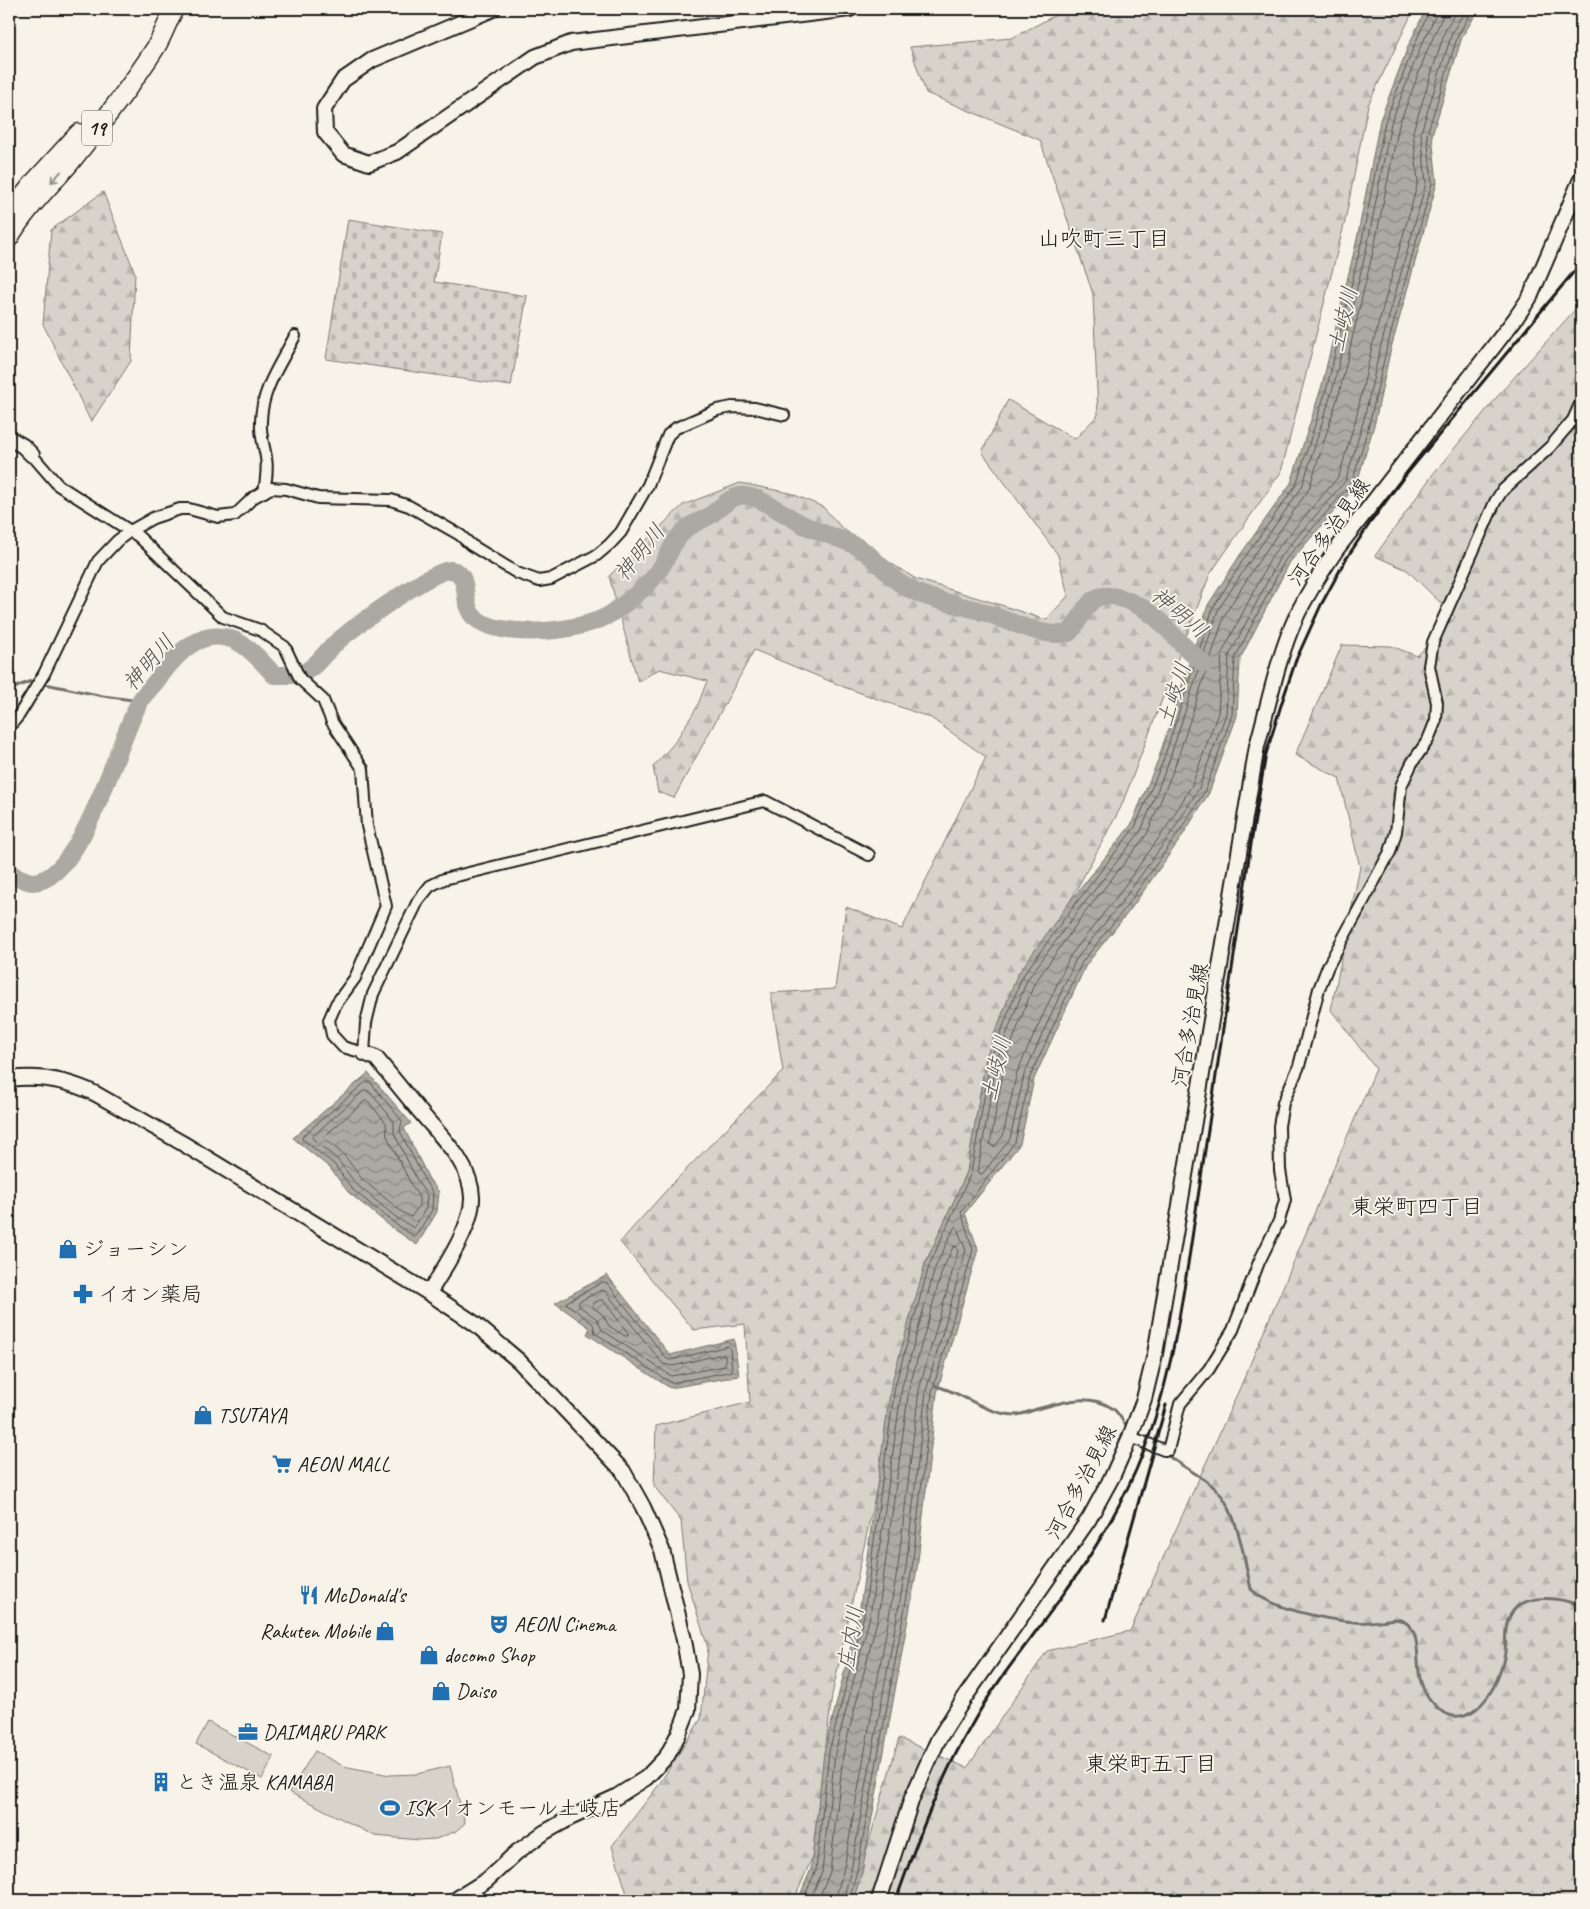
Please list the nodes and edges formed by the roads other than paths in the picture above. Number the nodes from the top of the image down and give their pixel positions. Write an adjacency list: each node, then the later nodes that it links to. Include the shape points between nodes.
1 (161, 9): 6 (highway, 19, via 142,47 100,110)
2 (174, 9): 7 (highway, 19, one-way to 7, via 157,45 128,90 38,197)
3 (493, 9): 4 (street, via 372,60 343,80 324,109 325,132 343,154 368,163 397,152 534,57 571,43)
4 (850, 9)
5 (1581, 179): 20 (street, 河合多治見線, via 1530,297 1516,319 1336,550 1316,578 1296,616 1257,746 1155,1354)
6 (9, 214)
7 (9, 238)
8 (296, 336): 13 (street, via 262,403 261,438 267,474)
9 (1581, 402): 20 (street, via 1573,420 1550,447 1502,491 1495,502 1433,642 1429,666 1437,703 1436,720 1401,786 1396,832 1390,852 1328,966 1319,989 1299,1066 1283,1103 1280,1126 1283,1210 1233,1330 1209,1369 1180,1404 1168,1450)
10 (784, 415): 13 (street, via 755,408 732,407 676,428 668,434 648,485 621,532 597,555 551,579 539,581 517,574 460,535 409,506 391,500 318,498 271,488)
11 (9, 438): 12 (street)
12 (32, 455): 14 (street, via 58,485)
13 (264, 492): 14 (street, via 235,515 218,517 180,509 153,518)
14 (130, 531): 15 (street, via 98,561 44,674); 17 (street, via 223,617 260,630 285,647 300,679 323,700 332,722 363,769 367,826 386,906 355,978 329,1020 332,1035 344,1047)
15 (9, 727)
16 (869, 855): 17 (street, via 765,800 444,879 430,886 418,901 373,994 366,1023)
17 (364, 1053): 19 (street, via 376,1058 457,1156 468,1176 472,1197 468,1222)
18 (9, 1079): 19 (street, via 30,1076 56,1080 96,1094)
19 (429, 1293): 21 (street, via 474,1323 519,1361 623,1472 662,1550 690,1674 688,1710 679,1733 667,1756 646,1778 616,1797 545,1832 487,1880)
20 (1130, 1437): 22 (street, 河合多治見線, via 1089,1519 938,1740 912,1798)
21 (455, 1900)
22 (879, 1900)

